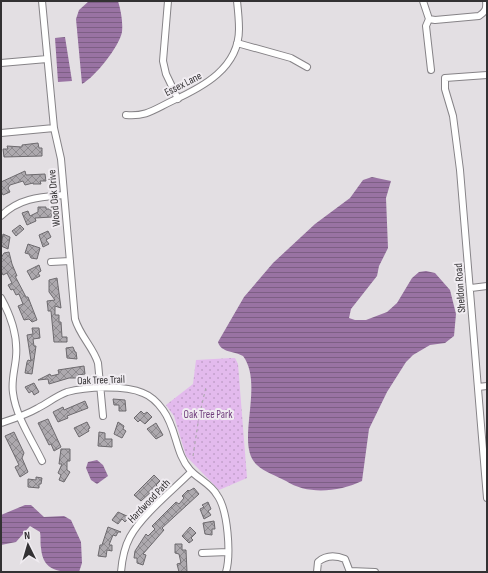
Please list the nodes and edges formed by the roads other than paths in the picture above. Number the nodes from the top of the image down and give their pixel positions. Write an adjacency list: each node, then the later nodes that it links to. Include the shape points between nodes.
1 (42, 1): 8 (street, Wood Oak Drive)
2 (168, 1): 13 (street, via 163,61)
3 (237, 1): 7 (street, Essex Lane)
4 (423, 1): 6 (street)
5 (486, 1): 6 (street, via 484,12 479,16)
6 (429, 19): 11 (street, via 426,26)
7 (237, 43): 10 (street, via 291,58); 13 (street, Essex Lane, via 219,74 205,86)
8 (47, 59): 9 (street); 15 (street, Wood Oak Drive)
9 (1, 62)
10 (307, 67)
11 (431, 70)
12 (487, 75): 22 (street, Sheldon Road, via 445,78 460,170)
13 (178, 99): 14 (street, Essex Lane, via 140,116)
14 (126, 114)
15 (54, 128): 16 (street); 17 (street, Wood Oak Drive, via 61,159)
16 (1, 133)
17 (64, 195): 18 (street, via 28,199); 19 (street, Wood Oak Drive)
18 (1, 216)
19 (70, 261): 20 (street); 26 (street, Wood Oak Drive, via 75,319 81,334 96,357)
20 (51, 262)
21 (487, 286): 22 (street)
22 (471, 288): 25 (street, Sheldon Road)
23 (1, 298): 27 (street, via 13,322 15,333 16,356 12,385 14,401)
24 (487, 386): 25 (street)
25 (478, 387): 32 (street, Sheldon Road)
26 (100, 389): 27 (street, Oak Tree Trail, via 68,392); 28 (street, Wood Oak Drive); 31 (street, Oak Tree Trail, via 131,390 154,400 170,420 178,450)
27 (20, 416): 29 (street, Oak Tree Trail); 30 (street)
28 (103, 416)
29 (1, 423)
30 (42, 462)
31 (191, 472): 33 (street, Oak Tree Trail, via 217,494 223,505); 36 (street, Hardwood Path, via 140,523 131,536 122,558)
32 (487, 498)
33 (228, 552): 34 (street); 37 (street, Oak Tree Trail)
34 (202, 553)
35 (350, 571): 38 (street, via 345,559 331,556 318,562); 39 (street)
36 (121, 572)
37 (226, 572)
38 (317, 572)
39 (375, 572)

